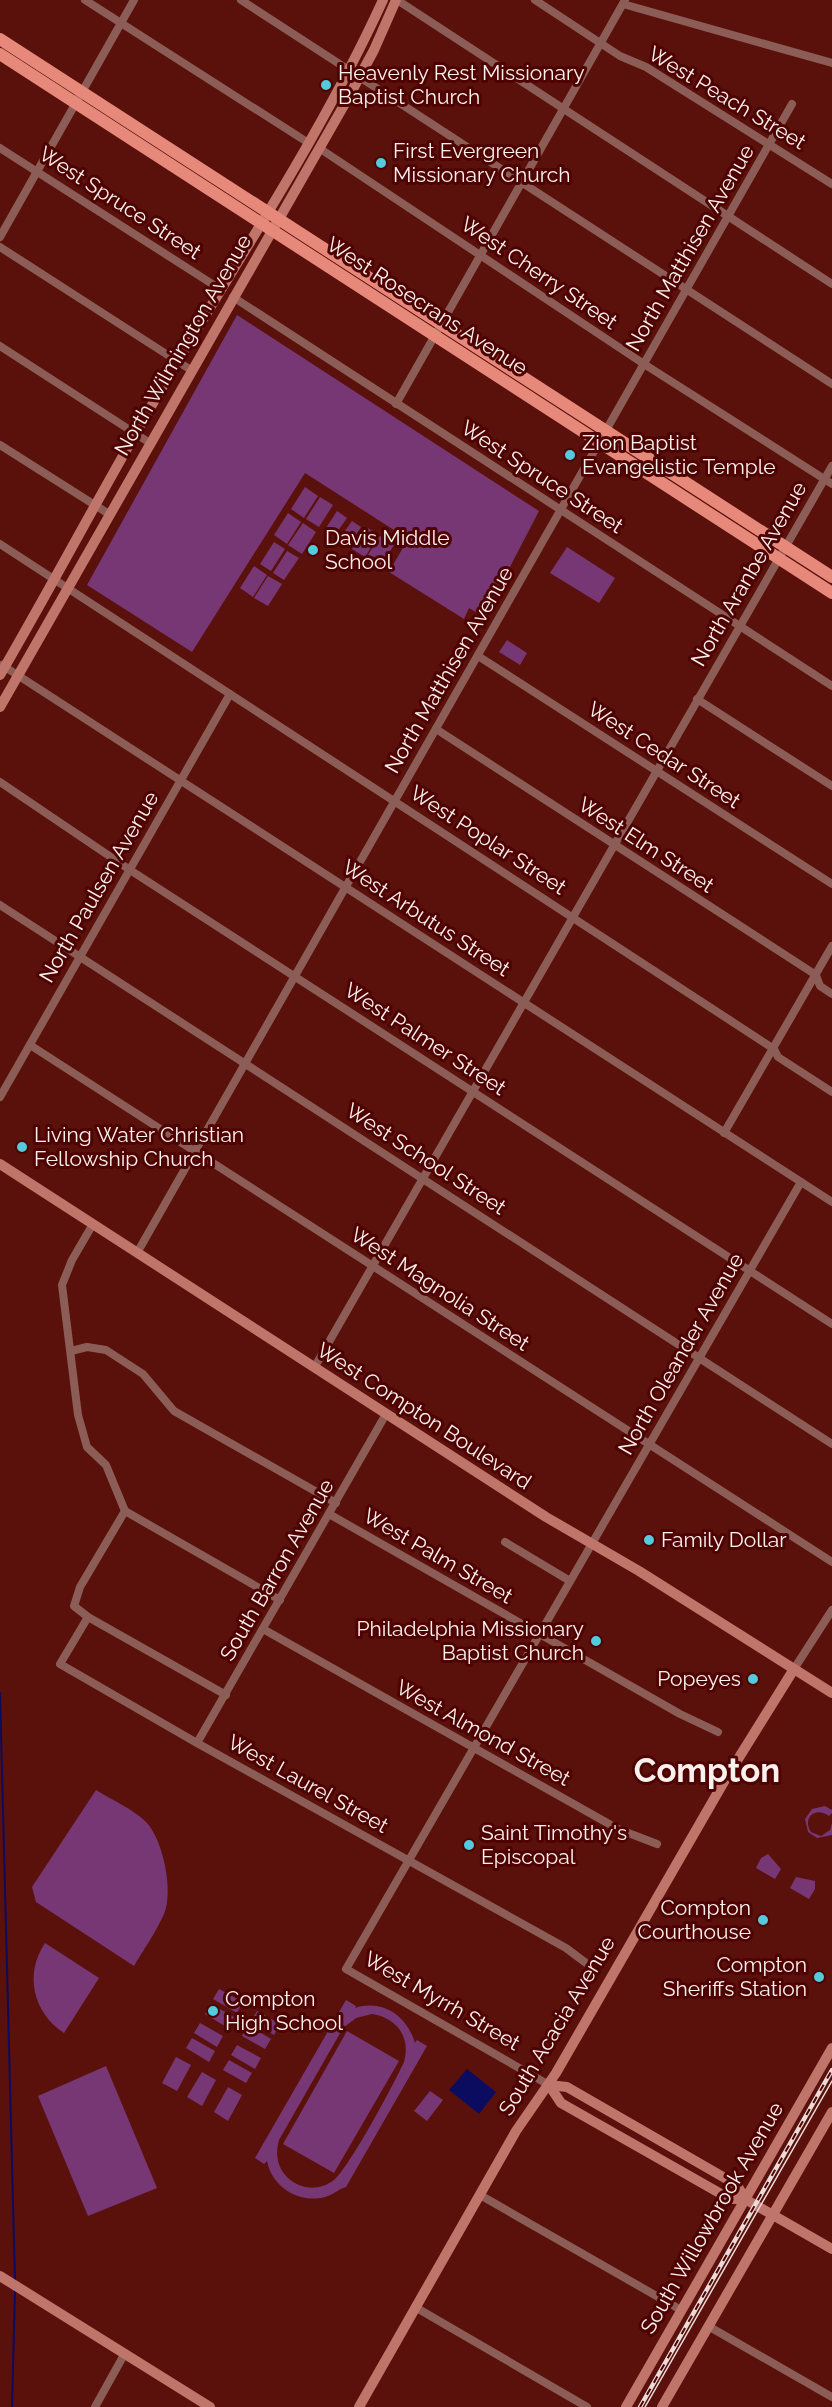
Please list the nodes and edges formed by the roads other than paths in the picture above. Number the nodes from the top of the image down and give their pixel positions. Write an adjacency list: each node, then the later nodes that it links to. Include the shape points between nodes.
1 (85, 0): 8 (street)
2 (134, 0): 8 (street)
3 (241, 0): 13 (street)
4 (383, 0): 13 (main road, North Wilmington Avenue)
5 (397, 0): 14 (main road, North Wilmington Avenue); 17 (street)
6 (535, 0): 10 (street, West Peach Street)
7 (624, 2): 10 (street); 12 (street)
8 (120, 24): 15 (street); 18 (street)
9 (0, 39): 15 (main road, West Rosecrans Avenue)
10 (602, 43): 17 (street); 19 (street, West Peach Street)
11 (0, 54): 15 (main road, West Rosecrans Avenue)
12 (832, 63)
13 (348, 69): 14 (street); 18 (main road, North Wilmington Avenue)
14 (360, 76): 21 (main road, North Wilmington Avenue); 23 (street)
15 (79, 97): 22 (street); 25 (main road, West Rosecrans Avenue)
16 (792, 104): 19 (street, North Matthisen Avenue)
17 (563, 111): 23 (street); 26 (street)
18 (307, 142): 25 (main road, North Wilmington Avenue)
19 (770, 144): 24 (street, West Peach Street); 26 (street, North Matthisen Avenue)
20 (0, 148): 22 (street, West Spruce Street)
21 (319, 148): 27 (main road, North Wilmington Avenue); 30 (street, West Cherry Street)
22 (37, 172): 28 (street); 32 (street, West Spruce Street)
23 (522, 182): 30 (street); 33 (street)
24 (832, 184)
25 (264, 216): 27 (main road, West Rosecrans Avenue); 32 (main road, North Wilmington Avenue)
26 (728, 216): 31 (street); 33 (street, North Matthisen Avenue)
27 (276, 223): 34 (main road, North Wilmington Avenue); 35 (main road, West Rosecrans Avenue); 36 (main road, West Rosecrans Avenue)
28 (0, 237)
29 (0, 247): 38 (street)
30 (481, 256): 35 (street); 39 (street, West Cherry Street)
31 (832, 284)
32 (220, 289): 38 (main road, North Wilmington Avenue)
33 (686, 291): 39 (street, North Matthisen Avenue); 41 (street)
34 (233, 297): 40 (main road, North Wilmington Avenue); 42 (street, West Spruce Street)
35 (442, 324): 36 (street); 44 (main road, West Rosecrans Avenue)
36 (435, 335): 42 (street); 44 (main road, West Rosecrans Avenue)
37 (0, 346): 43 (street)
38 (178, 361): 40 (street); 43 (main road, North Wilmington Avenue)
39 (644, 364): 44 (street, North Matthisen Avenue); 48 (street, West Cherry Street)
40 (191, 369): 45 (main road, North Wilmington Avenue)
41 (832, 384)
42 (396, 404): 50 (street, West Spruce Street)
43 (136, 434): 45 (street); 49 (main road, North Wilmington Avenue)
44 (603, 436): 50 (street, North Matthisen Avenue); 53 (main road, West Rosecrans Avenue); 54 (main road, West Rosecrans Avenue)
45 (150, 443): 51 (main road, North Wilmington Avenue)
46 (0, 445): 49 (street)
47 (832, 466): 48 (street, North Aranbe Avenue)
48 (828, 481): 53 (street, North Aranbe Avenue)
49 (94, 505): 51 (street); 56 (main road, North Wilmington Avenue)
50 (560, 511): 59 (street, West Spruce Street); 60 (street, North Matthisen Avenue)
51 (109, 514): 57 (main road, North Wilmington Avenue)
52 (0, 544): 56 (street, West Poplar Street)
53 (786, 547): 54 (street, North Aranbe Avenue); 55 (main road, West Rosecrans Avenue)
54 (779, 559): 58 (main road, West Rosecrans Avenue); 59 (street, North Aranbe Avenue)
55 (832, 577)
56 (54, 579): 57 (street, West Poplar Street); 61 (main road, North Wilmington Avenue)
57 (69, 588): 62 (main road, North Wilmington Avenue); 64 (street, West Poplar Street)
58 (832, 593)
59 (740, 626): 63 (street, West Spruce Street); 65 (street, North Aranbe Avenue)
60 (477, 656): 67 (street, North Matthisen Avenue); 68 (street, West Cedar Street)
61 (1, 669): 62 (street, West Arbutus Street)
62 (18, 676): 66 (main road, North Wilmington Avenue); 69 (street, West Arbutus Street)
63 (832, 686)
64 (230, 694): 69 (street, North Paulsen Avenue); 72 (street, West Poplar Street)
65 (698, 699): 68 (street, North Aranbe Avenue); 71 (street)
66 (0, 708)
67 (436, 729): 72 (street, North Matthisen Avenue); 73 (street, West Elm Street)
68 (657, 771): 73 (street, North Aranbe Avenue); 75 (street, West Cedar Street)
69 (180, 781): 74 (street, North Paulsen Avenue); 76 (street, West Arbutus Street)
70 (0, 782): 74 (street, West Palmer Street)
71 (832, 786)
72 (395, 801): 76 (street, North Matthisen Avenue); 78 (street, West Poplar Street)
73 (614, 846): 78 (street); 81 (street, West Elm Street)
74 (130, 870): 80 (street, North Paulsen Avenue); 82 (street, West Palmer Street)
75 (832, 884)
76 (346, 888): 82 (street, North Matthisen Avenue); 84 (street, West Arbutus Street)
77 (0, 905): 80 (street, West School Street)
78 (573, 916): 84 (street); 86 (street, West Poplar Street)
79 (832, 946): 81 (street)
80 (80, 956): 85 (street, North Paulsen Avenue); 87 (street, West School Street)
81 (816, 975): 83 (street, West Elm Street, via 820,986); 86 (street)
82 (295, 976): 87 (street, North Matthisen Avenue); 88 (street, West Palmer Street)
83 (832, 994)
84 (524, 1003): 88 (street); 91 (street, West Arbutus Street)
85 (30, 1045): 90 (street, North Paulsen Avenue); 92 (street, West Magnolia Street)
86 (774, 1049): 89 (street, West Poplar Street, via 778,1057); 91 (street)
87 (245, 1064): 92 (street, North Matthisen Avenue); 94 (street, West School Street)
88 (474, 1092): 94 (street); 100 (street, West Palmer Street)
89 (832, 1092)
90 (0, 1096)
91 (724, 1133): 95 (street, West Arbutus Street)
92 (196, 1151): 98 (street, North Matthisen Avenue); 99 (street, West Magnolia Street)
93 (0, 1164): 97 (main road, West Compton Boulevard)
94 (422, 1177): 99 (street); 103 (street, West School Street)
95 (801, 1182): 96 (street, West Arbutus Street); 100 (street, North Oleander Avenue)
96 (832, 1202)
97 (93, 1224): 98 (main road, West Compton Boulevard); 102 (street, via 62,1285)
98 (137, 1254): 104 (main road, West Compton Boulevard)
99 (372, 1266): 104 (street); 107 (street, West Magnolia Street)
100 (749, 1270): 101 (street, West Palmer Street); 103 (street, North Oleander Avenue)
101 (832, 1324)
102 (71, 1351): 108 (street, West Palm Street, via 87,1347 106,1350 143,1374 174,1411); 109 (street, via 82,1434 87,1447 109,1471)
103 (700, 1359): 106 (street, West School Street); 107 (street, North Oleander Avenue)
104 (314, 1368): 105 (main road, West Compton Boulevard)
105 (386, 1414): 108 (street, South Barron Avenue); 112 (main road, West Compton Boulevard)
106 (832, 1444)
107 (648, 1446): 112 (street, North Oleander Avenue); 113 (street, West Magnolia Street)
108 (336, 1503): 110 (street, South Barron Avenue)
109 (124, 1511): 115 (street); 117 (street, via 80,1587 74,1606)
110 (329, 1514): 115 (street, South Barron Avenue); 119 (street, West Palm Street)
111 (506, 1542): 114 (street)
112 (591, 1543): 114 (street, North Oleander Avenue); 120 (main road, West Compton Boulevard)
113 (832, 1562)
114 (570, 1581): 119 (street, North Oleander Avenue)
115 (280, 1600): 118 (street, South Barron Avenue)
116 (832, 1610): 120 (street)
117 (88, 1617): 122 (street); 124 (street, West Laurel Street, via 60,1664)
118 (263, 1629): 122 (street, South Barron Avenue); 125 (street, West Almond Street)
119 (538, 1634): 123 (street, West Palm Street); 125 (street, North Oleander Avenue)
120 (794, 1669): 121 (main road, West Compton Boulevard); 131 (main road, South Acacia Avenue, via 725,1780)
121 (832, 1693)
122 (225, 1695): 124 (street, South Barron Avenue)
123 (718, 1732)
124 (196, 1743): 127 (street, West Laurel Street)
125 (473, 1748): 126 (street, West Almond Street, via 618,1829); 127 (street, North Oleander Avenue)
126 (657, 1844)
127 (409, 1860): 128 (street, West Laurel Street); 129 (street, North Oleander Avenue)
128 (586, 1963)
129 (346, 1969): 131 (street, West Myrrh Street)
130 (832, 2048): 134 (main road, South Willowbrook Avenue)
131 (549, 2085): 133 (main road, South Acacia Avenue, via 521,2123); 134 (main road, West Myrrh Street, via 567,2087 737,2185); 134 (main road, West Myrrh Street, via 561,2103 730,2199)
132 (832, 2112): 135 (main road)
133 (480, 2195): 138 (main road, South Acacia Avenue); 139 (street)
134 (745, 2199): 135 (main road, West Myrrh Street); 139 (main road, South Willowbrook Avenue)
135 (768, 2212): 136 (main road, West Myrrh Street); 140 (main road)
136 (832, 2249)
137 (3, 2278): 141 (main road)
138 (415, 2307): 145 (main road, South Acacia Avenue); 146 (street)
139 (681, 2310): 147 (main road, South Willowbrook Avenue)
140 (708, 2326): 142 (street); 148 (main road)
141 (124, 2353): 143 (street); 144 (main road)
142 (832, 2397)
143 (95, 2407)
144 (210, 2407)
145 (358, 2407)
146 (587, 2407)
147 (626, 2407)
148 (662, 2407)

